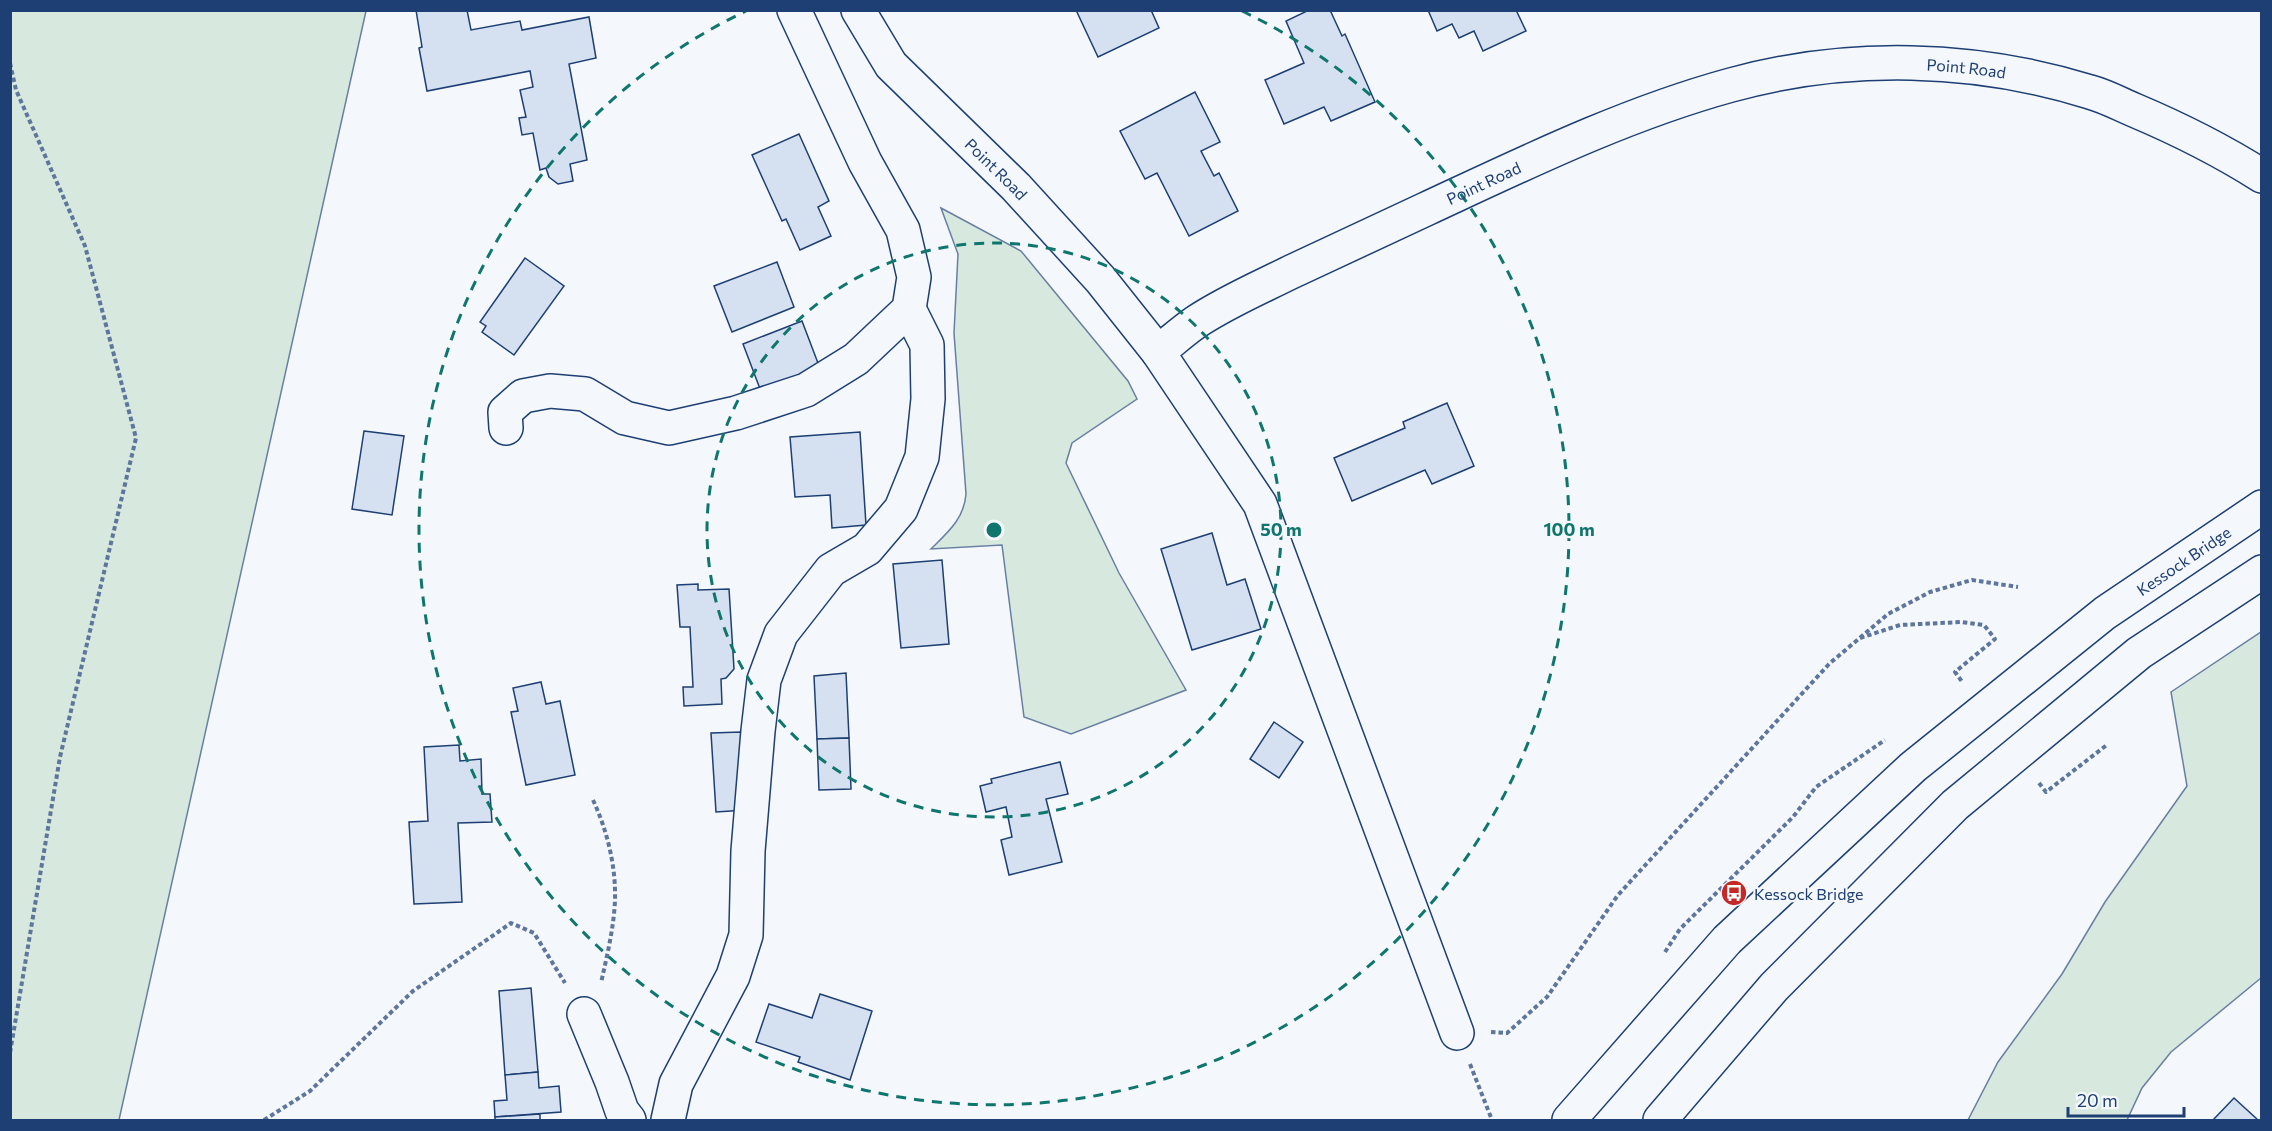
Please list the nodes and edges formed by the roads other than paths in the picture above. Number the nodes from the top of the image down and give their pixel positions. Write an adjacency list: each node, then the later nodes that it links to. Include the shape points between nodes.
1 (794, 10): 4 (main road, via 865,162 903,230 914,277)
2 (858, 10): 5 (main road, Point Road, via 891,65 1016,187 1100,279)
3 (2262, 176): 5 (main road, Point Road, via 2167,124 2094,93 2036,77 1978,67 1926,64 1875,63 1807,69 1732,84 1652,110 1494,177 1241,296 1195,322)
4 (909, 309): 6 (main road, via 856,359 806,390 736,413 669,428 625,418 585,394 550,391 523,396 505,412); 12 (main road, via 927,345 928,399 922,457 901,509 867,549 831,570 781,634 764,680 759,721 748,851 746,935 733,976 676,1084)
5 (1158, 352): 10 (main road, via 1260,504)
6 (506, 428)
7 (2262, 507): 13 (main road, Kessock Bridge, via 2105,613 1913,766 1727,940)
8 (2262, 572): 14 (main road, via 2139,653 1955,805 1774,987)
9 (584, 1014): 11 (main road)
10 (1456, 1031)
11 (629, 1120)
12 (668, 1120)
13 (1569, 1120)
14 (1660, 1120)

